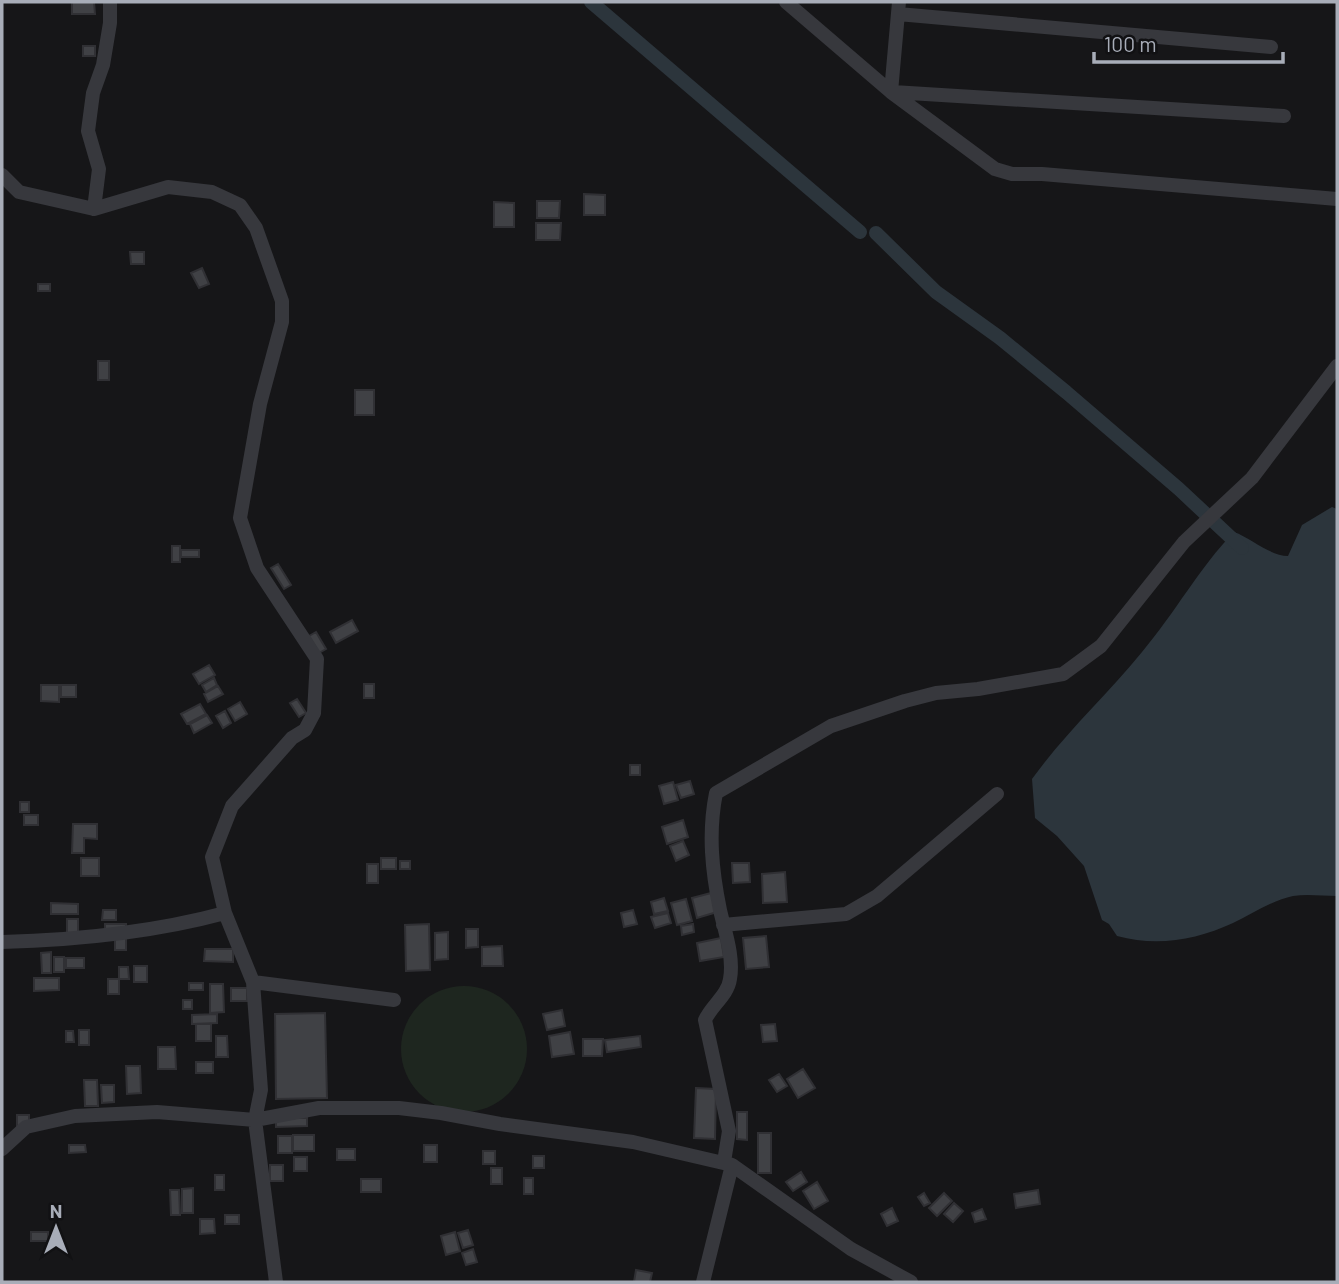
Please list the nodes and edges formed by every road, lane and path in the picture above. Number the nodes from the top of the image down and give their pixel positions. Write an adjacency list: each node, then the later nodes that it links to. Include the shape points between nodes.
1 (110, 2): 9 (street, via 103,65 93,93 88,131 99,169)
2 (786, 2): 5 (street)
3 (899, 8): 4 (street); 5 (street)
4 (1271, 47)
5 (891, 92): 6 (street); 8 (street, via 995,170)
6 (1284, 116)
7 (2, 175): 9 (street, via 19,191)
8 (1337, 199)
9 (94, 209): 12 (street, via 168,187 212,191 240,205 256,228 282,300 282,322 260,404 240,518 257,568 317,659 317,682 314,713 305,730 292,738 247,788 223,826 212,857)
10 (1337, 366): 13 (street, via 1252,478 1184,542 1101,646 1063,674 936,693 831,726 716,793 710,843)
11 (997, 794): 13 (street, via 877,896 846,914)
12 (225, 913): 14 (street, via 99,938); 15 (street)
13 (723, 925): 19 (street, via 730,982 705,1020 729,1131 724,1162)
14 (2, 942)
15 (253, 982): 16 (street); 17 (street, via 261,1090)
16 (394, 1000)
17 (255, 1120): 18 (street, via 157,1112 75,1116 26,1127); 19 (street, via 319,1108 399,1108 633,1142); 20 (street)
18 (2, 1149)
19 (732, 1165): 21 (street); 22 (street, via 851,1249)
20 (276, 1282)
21 (703, 1282)
22 (911, 1282)

